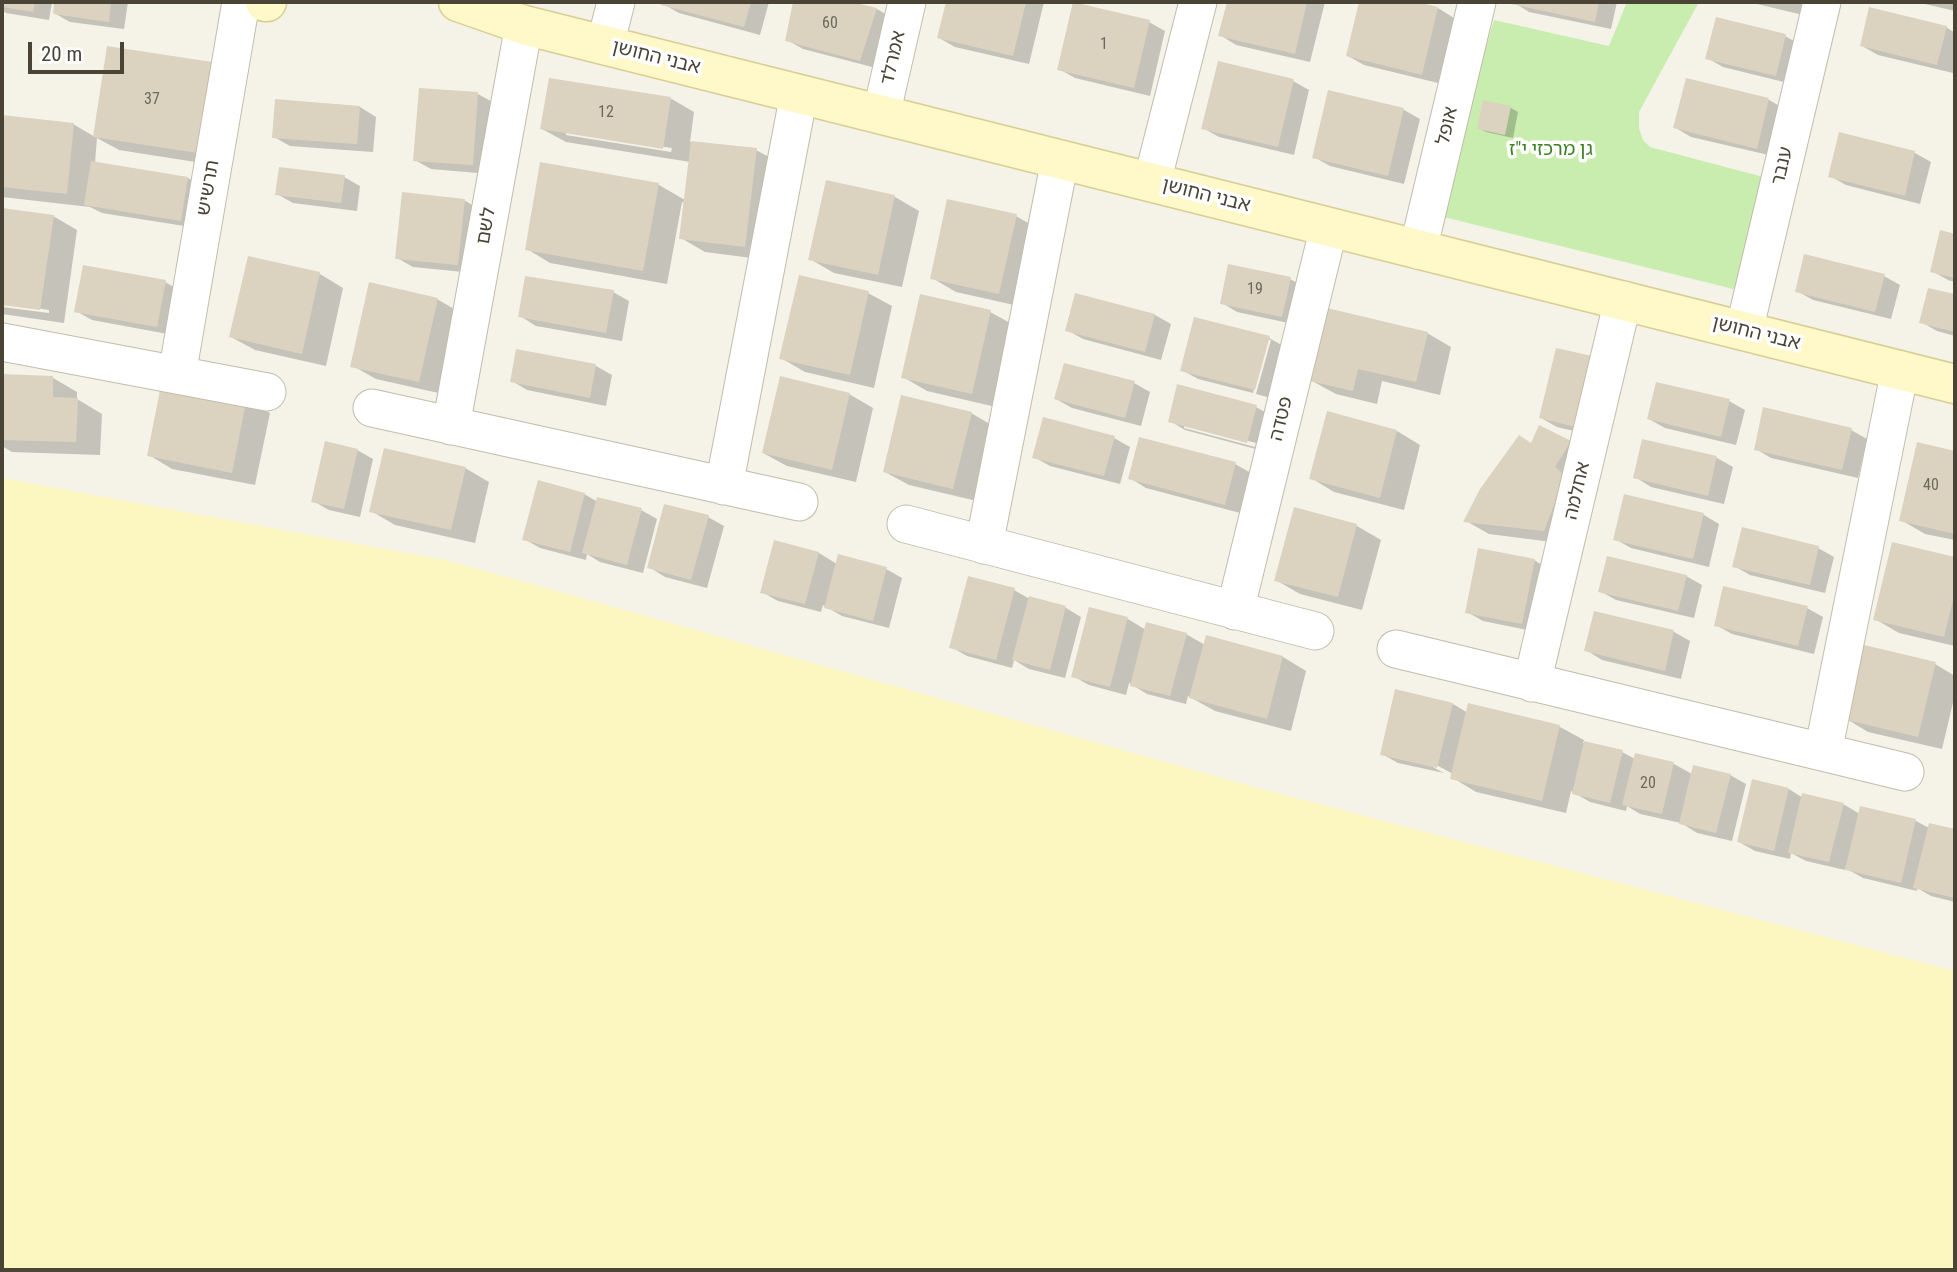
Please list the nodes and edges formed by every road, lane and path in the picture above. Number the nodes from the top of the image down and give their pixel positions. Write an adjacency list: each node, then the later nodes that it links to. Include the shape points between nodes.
1 (242, 2): 20 (street, תרשיש)
2 (458, 2): 8 (street, אבני החושן)
3 (616, 2): 9 (street)
4 (907, 2): 11 (street, אמרלד)
5 (1198, 2): 13 (street)
6 (1477, 2): 15 (street, אופל)
7 (1822, 2): 17 (street, ענבר)
8 (524, 25): 9 (street, אבני החושן); 24 (street, לשם)
9 (605, 45): 10 (street, אבני החושן)
10 (799, 94): 11 (street, אבני החושן); 25 (street)
11 (881, 115): 12 (street, אבני החושן)
12 (1060, 160): 13 (street, אבני החושן); 28 (street)
13 (1152, 182): 14 (street, אבני החושן)
14 (1328, 227): 15 (street, אבני החושן); 29 (street, פטדה)
15 (1419, 250): 16 (street, אבני החושן)
16 (1623, 300): 17 (street, אבני החושן); 32 (street, אחלמה)
17 (1744, 331): 19 (street, אבני החושן)
18 (2, 342): 20 (street)
19 (1900, 370): 21 (street, אבני החושן); 33 (street)
20 (177, 375): 22 (street)
21 (1955, 384)
22 (267, 392)
23 (372, 408): 24 (street)
24 (451, 426): 25 (street)
25 (724, 486): 26 (street)
26 (799, 502)
27 (906, 524): 28 (street)
28 (984, 545): 29 (street)
29 (1235, 611): 30 (street)
30 (1315, 631)
31 (1396, 649): 32 (street)
32 (1532, 682): 33 (street)
33 (1823, 752): 34 (street)
34 (1905, 772)

